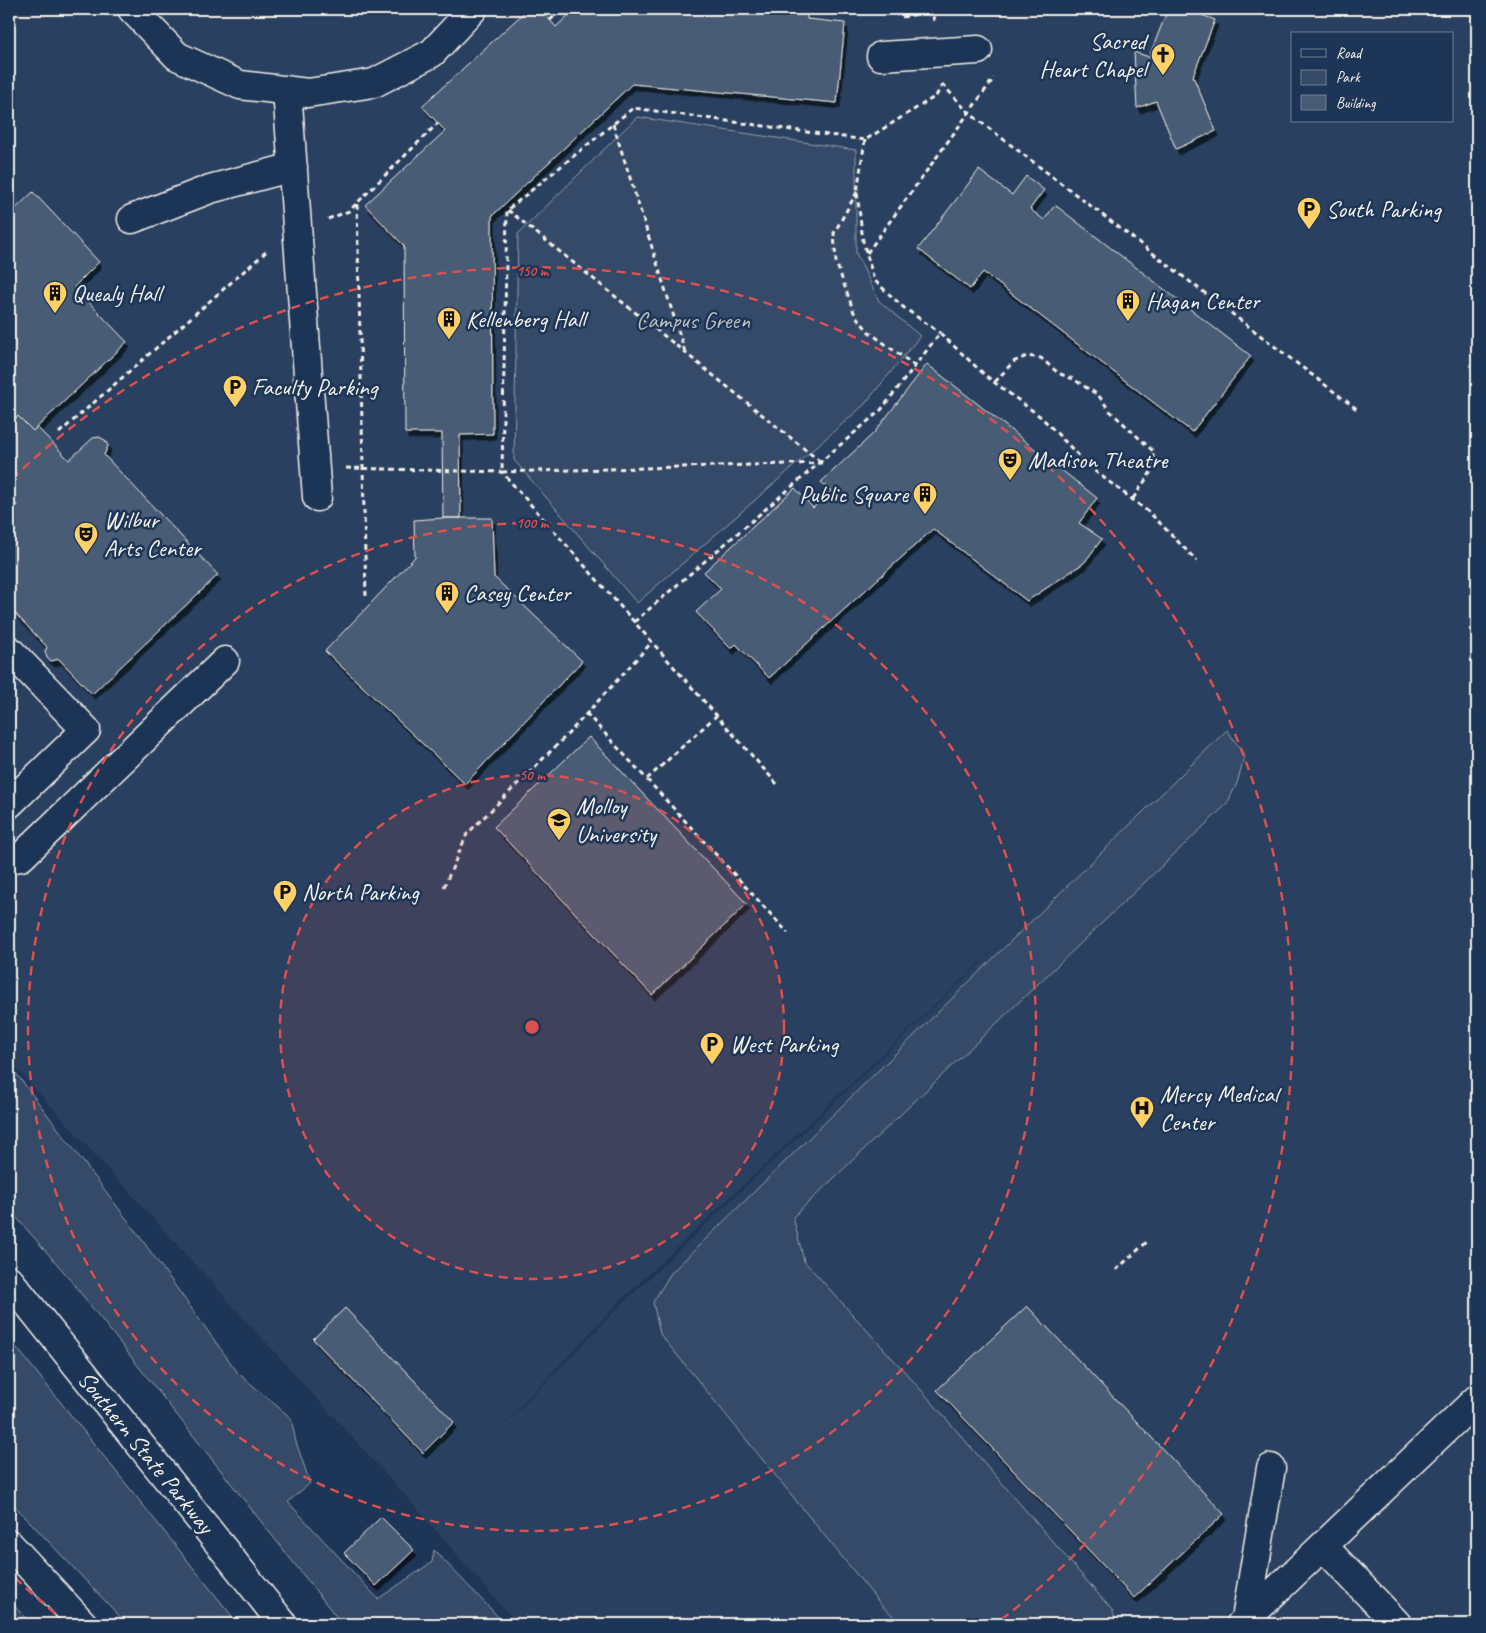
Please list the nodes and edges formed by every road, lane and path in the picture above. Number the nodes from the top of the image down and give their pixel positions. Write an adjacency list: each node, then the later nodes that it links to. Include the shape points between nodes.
1 (132, 9): 11 (main road, via 177,56 240,85)
2 (473, 9): 11 (main road, via 432,53 374,83 308,93)
3 (563, 9): 5 (path)
4 (886, 9): 7 (path, via 902,17 932,11)
5 (550, 20)
6 (978, 50): 7 (main road)
7 (938, 51): 8 (main road); 10 (path)
8 (881, 56)
9 (996, 75): 12 (path)
10 (942, 85): 12 (path); 15 (path, via 936,96)
11 (287, 90): 16 (main road)
12 (969, 113): 22 (path); 27 (path)
13 (438, 123): 18 (path)
14 (614, 124): 15 (path, via 633,108); 19 (path); 24 (path)
15 (865, 140): 17 (path)
16 (292, 168): 20 (main road, via 210,189); 21 (main road)
17 (857, 192): 22 (path); 25 (path, via 834,233 836,262 855,315 869,332)
18 (357, 203): 21 (path, via 349,211 323,221); 31 (path)
19 (507, 210): 24 (path); 32 (path)
20 (132, 219)
21 (297, 226): 28 (path); 30 (main road)
22 (867, 253): 23 (path, via 874,280 903,307)
23 (940, 333): 25 (path); 26 (path)
24 (685, 352): 29 (path)
25 (915, 366): 29 (path, via 882,410)
26 (995, 382): 34 (path, via 1041,417 1091,468); 34 (path, via 1013,362 1027,356 1041,358 1058,373 1098,395 1110,411 1153,451 1153,469)
27 (1358, 410)
28 (60, 433)
29 (822, 463): 32 (path); 37 (path)
30 (315, 468): 31 (path); 33 (main road)
31 (362, 469): 32 (path); 36 (path)
32 (502, 472): 37 (path)
33 (317, 497)
34 (1132, 500): 35 (path, via 1150,513)
35 (1197, 560)
36 (366, 598)
37 (634, 622): 38 (path)
38 (652, 642): 41 (path); 42 (path)
39 (9, 650): 45 (main road, via 86,730)
40 (225, 661): 46 (main road)
41 (586, 713): 43 (path); 47 (path, via 466,834)
42 (716, 715): 43 (path); 44 (path)
43 (646, 779): 48 (path)
44 (777, 784)
45 (9, 804)
46 (15, 858)
47 (444, 887)
48 (788, 933)
49 (1149, 1240): 50 (path)
50 (1116, 1270)
51 (9, 1280): 58 (main road, Southern State Parkway)
52 (1477, 1399): 55 (main road)
53 (1271, 1468): 56 (main road)
54 (9, 1544): 57 (main road)
55 (1323, 1546): 56 (main road); 59 (main road)
56 (1243, 1622)
57 (83, 1624)
58 (283, 1624)
59 (1397, 1624)

